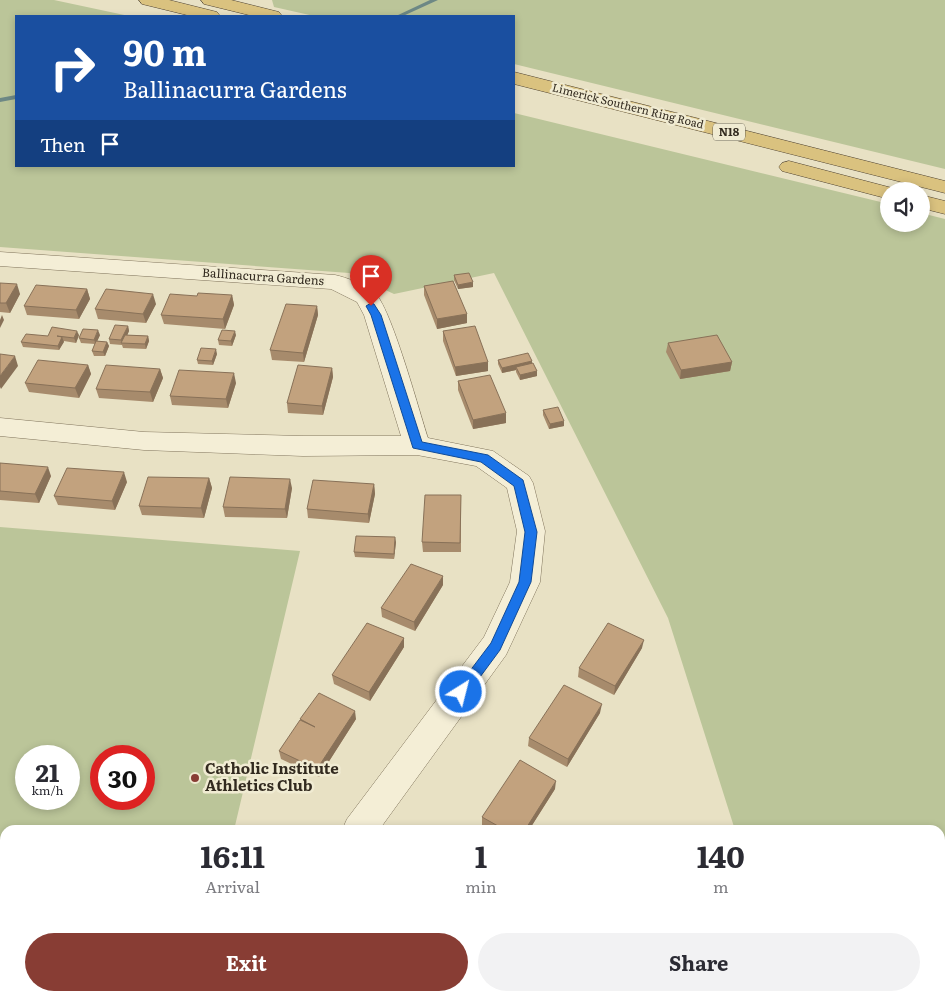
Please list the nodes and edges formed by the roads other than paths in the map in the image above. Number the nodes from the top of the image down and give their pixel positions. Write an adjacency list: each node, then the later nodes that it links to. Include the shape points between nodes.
1 (148, 0): 3 (highway)
2 (210, 0): 4 (highway)
3 (207, 15)
4 (267, 15)
5 (515, 78): 7 (highway, Limerick Southern Ring Road / N18)
6 (515, 95): 8 (highway, Limerick Southern Ring Road / N18)
7 (945, 187)
8 (880, 191)
9 (930, 204): 10 (highway)
10 (945, 208)
11 (0, 259): 13 (street, Ballinacurra Gardens, via 335,282 366,297 376,315)
12 (0, 427): 13 (street, via 144,442)
13 (417, 445): 14 (street, via 484,458 519,483 531,532 525,582 495,646)
14 (364, 825)

